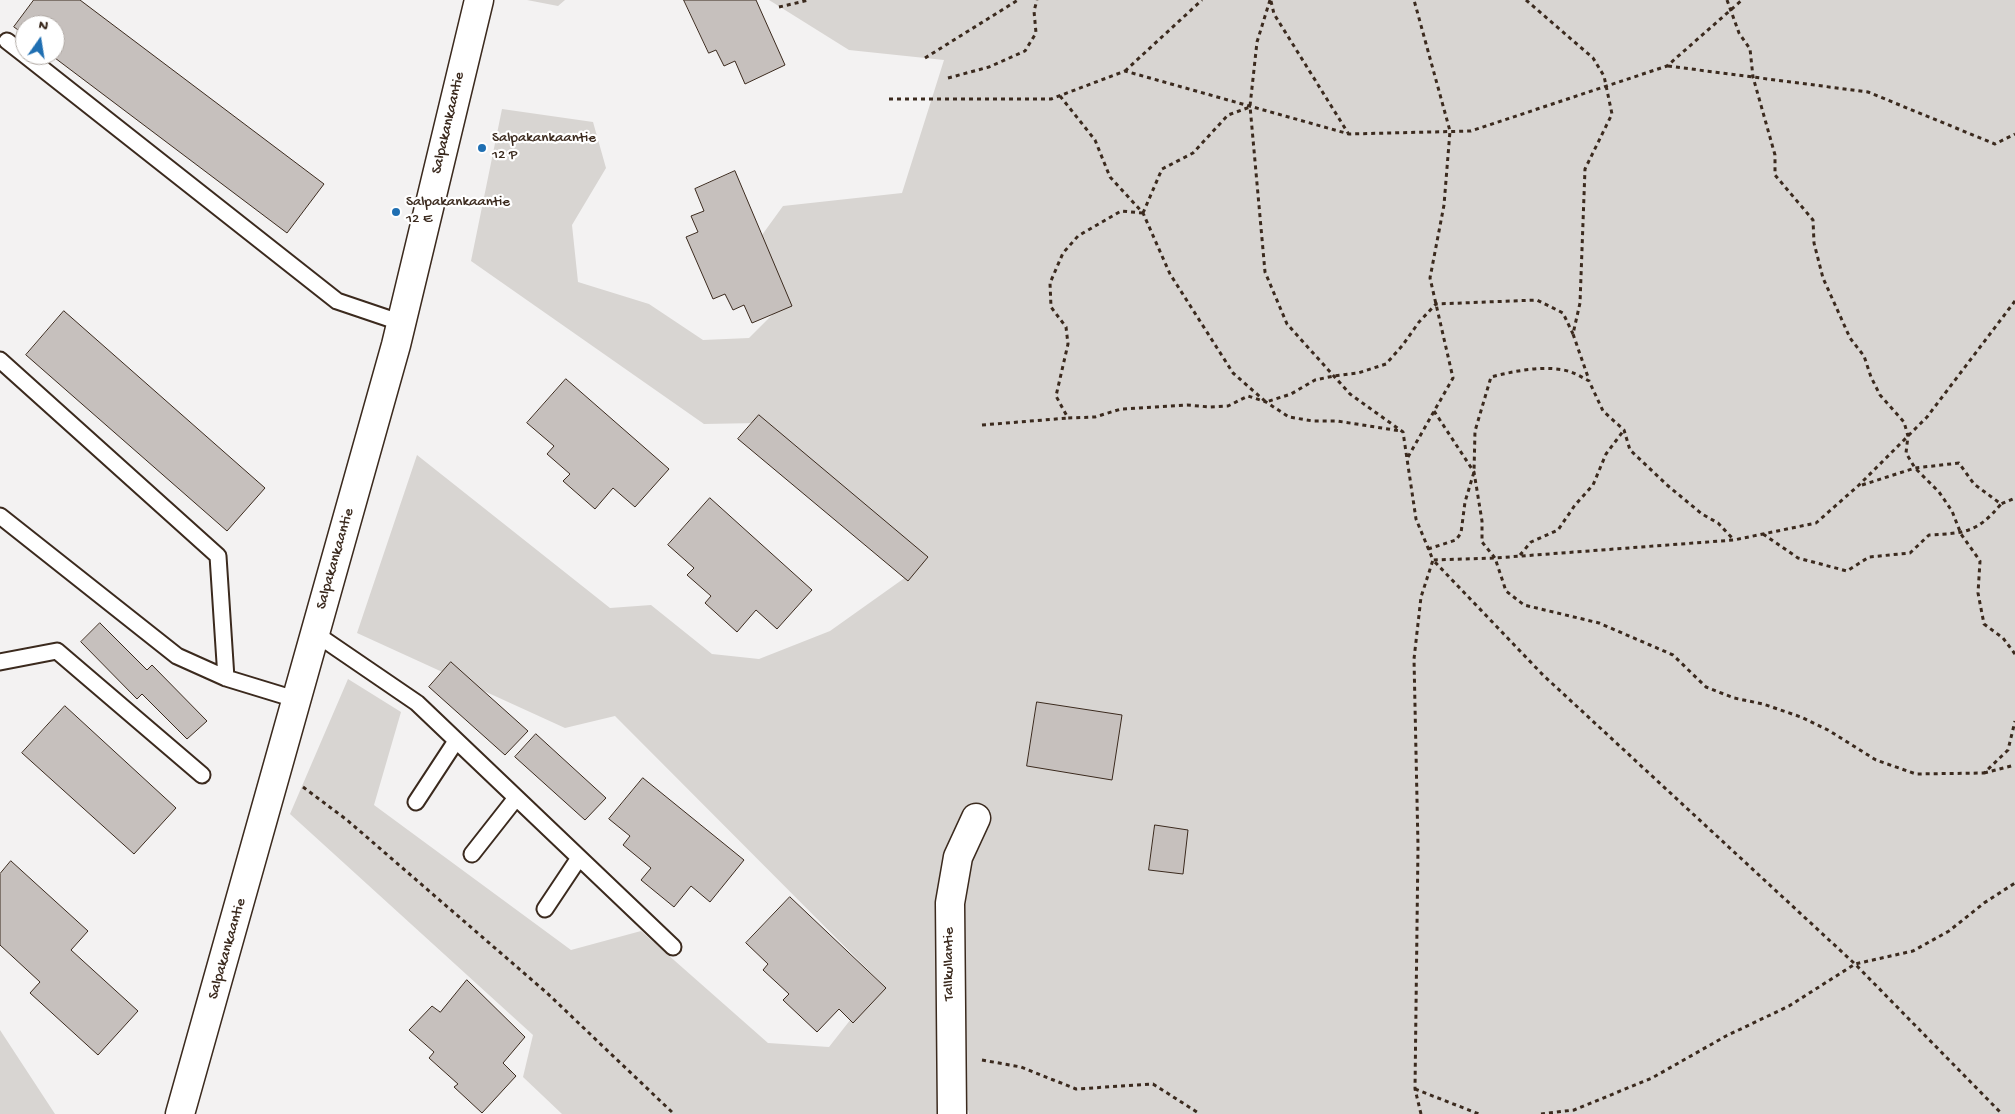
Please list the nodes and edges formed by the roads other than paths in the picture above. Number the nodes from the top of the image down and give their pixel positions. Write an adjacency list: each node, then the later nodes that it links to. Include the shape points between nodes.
1 (479, 0): 5 (street, Salpakankaantie)
2 (7, 41): 3 (lane)
3 (15, 47)
4 (38, 65): 5 (lane, via 337,301)
5 (402, 323): 8 (street, Salpakankaantie)
6 (0, 360): 10 (lane, via 218,556)
7 (0, 516): 10 (lane, via 177,656)
8 (316, 634): 11 (street, Salpakankaantie); 12 (lane, via 417,703)
9 (0, 662): 13 (lane, via 57,651)
10 (226, 678): 11 (lane)
11 (298, 700): 21 (street, Salpakankaantie)
12 (456, 741): 14 (lane); 15 (lane)
13 (202, 774)
14 (516, 798): 17 (lane); 18 (lane)
15 (416, 802)
16 (976, 818): 22 (street, Tallkullantie, via 958,857 950,903)
17 (472, 854)
18 (579, 858): 19 (lane); 20 (lane)
19 (545, 909)
20 (673, 947)
21 (180, 1114)
22 (952, 1114)

